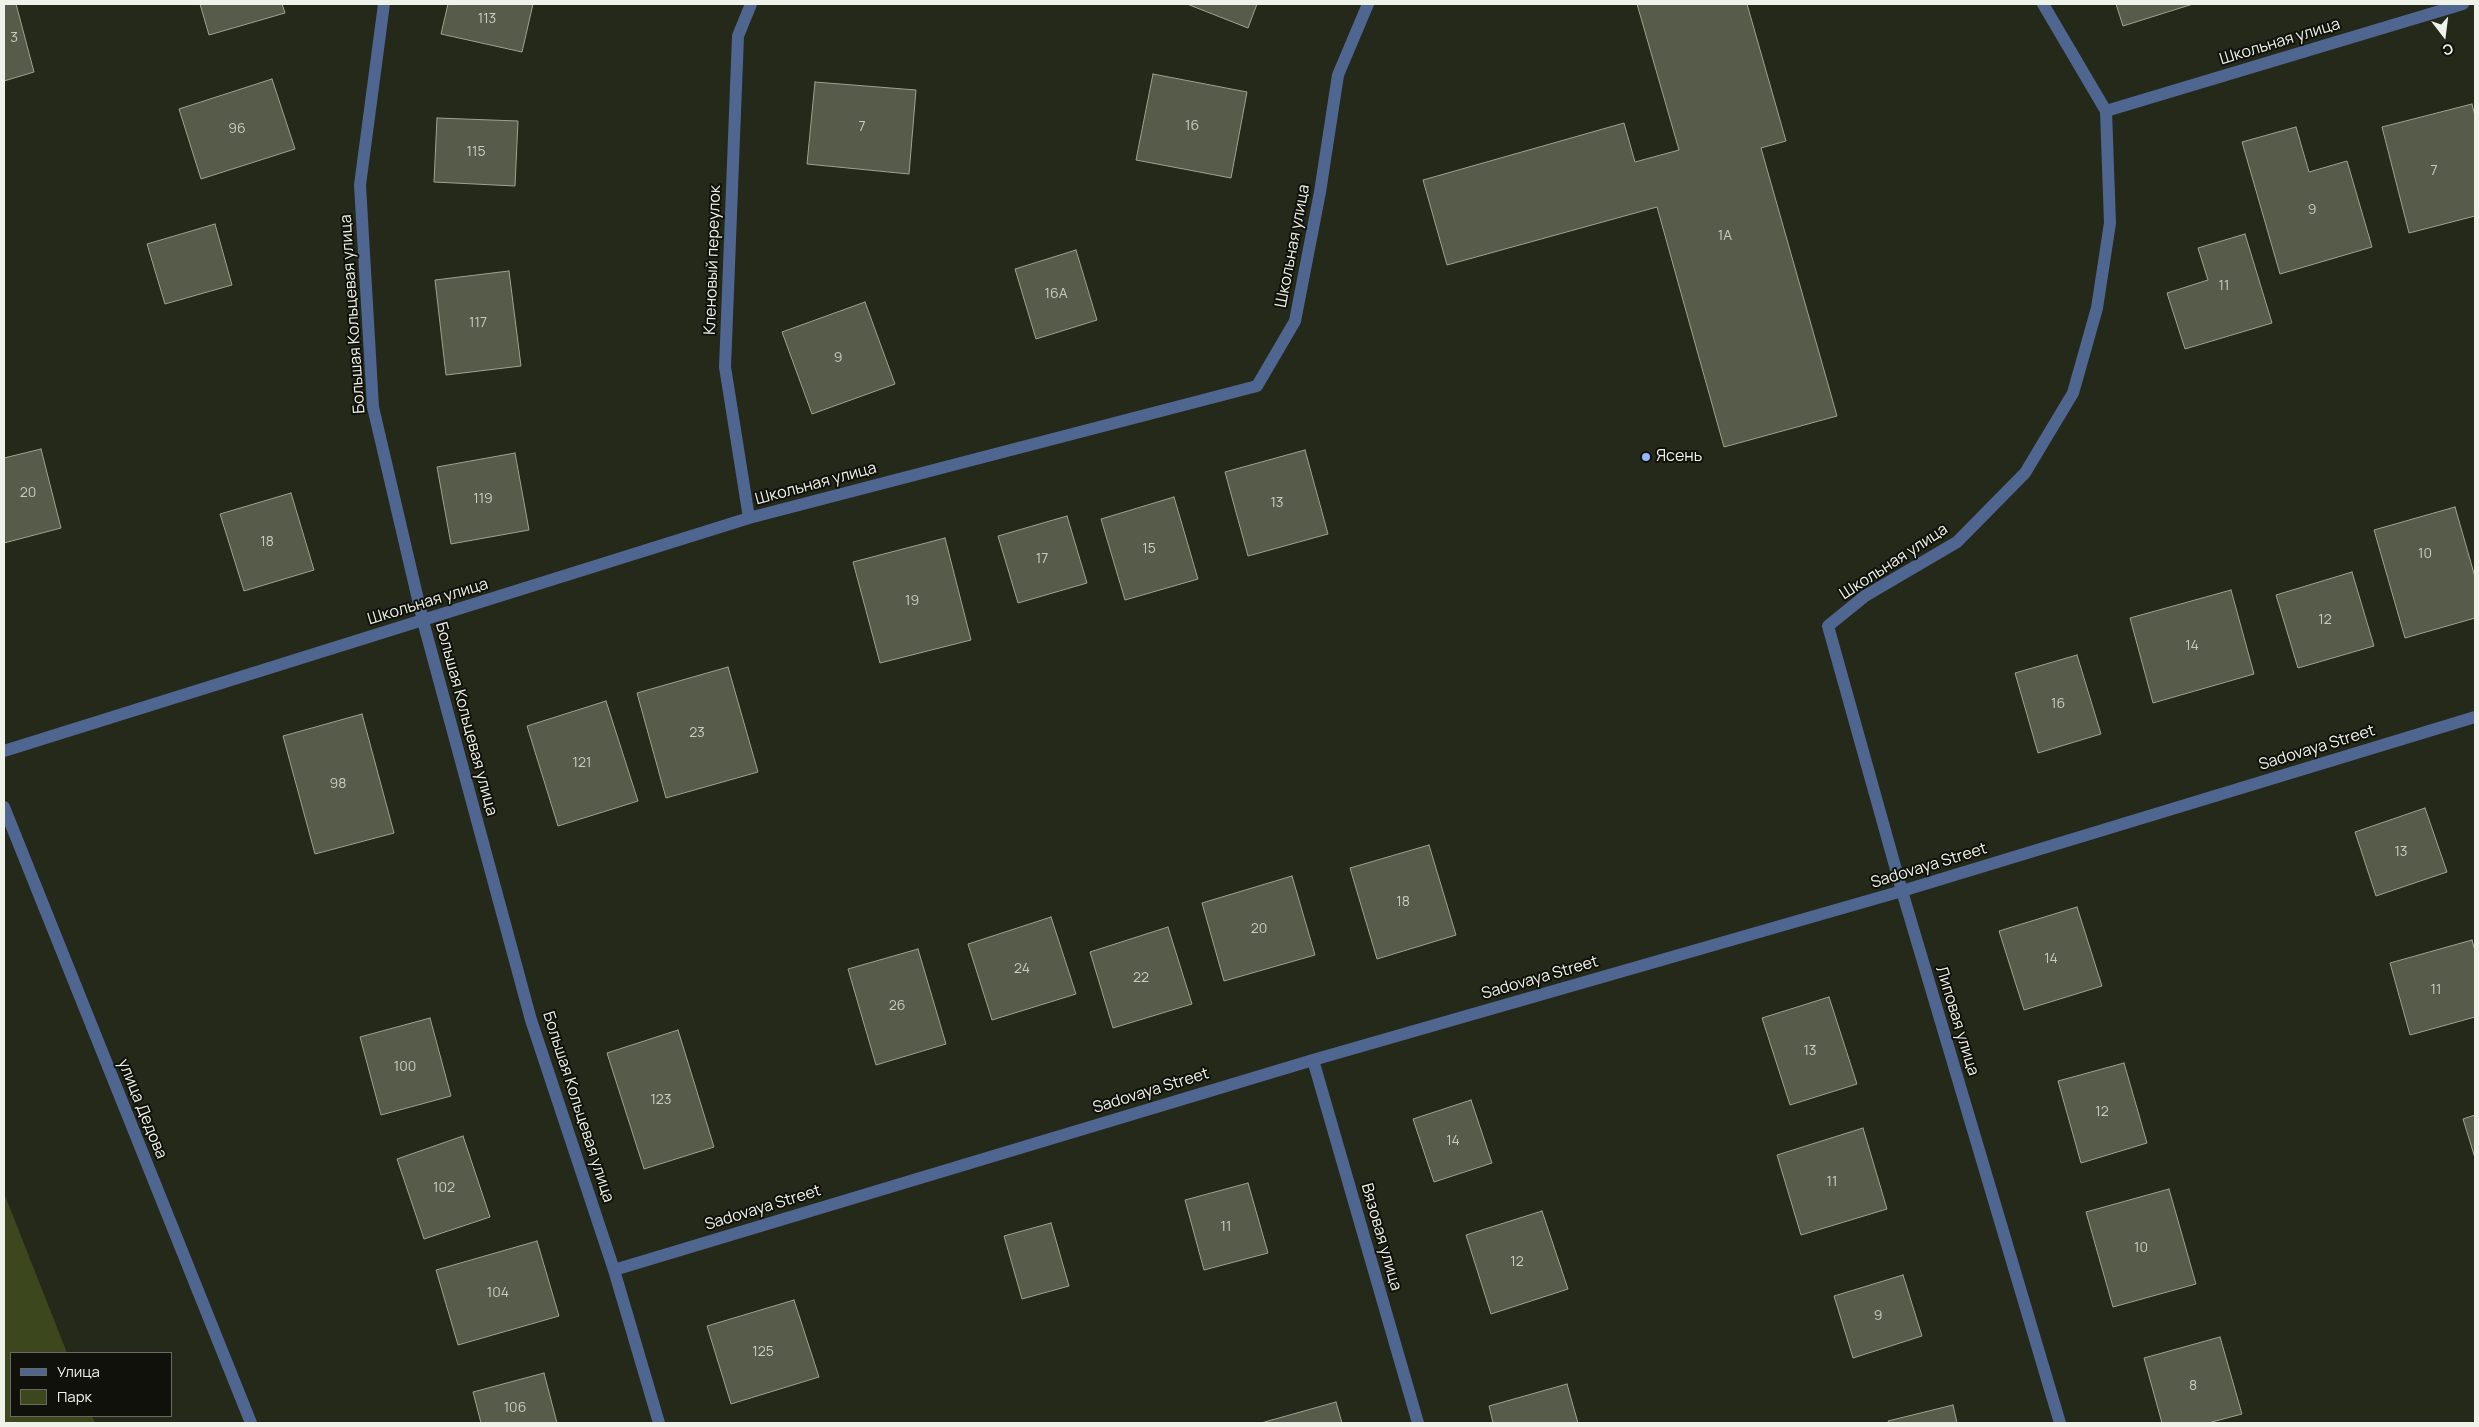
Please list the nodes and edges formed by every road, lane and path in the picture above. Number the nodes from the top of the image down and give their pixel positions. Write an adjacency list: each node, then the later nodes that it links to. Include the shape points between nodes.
1 (384, 4): 8 (street, Большая Кольцевая улица, via 360,185 373,406)
2 (751, 4): 7 (street, Кленовый переулок, via 738,36 725,367)
3 (1368, 4): 7 (street, Школьная улица, via 1338,75 1295,322 1257,386)
4 (2043, 4): 6 (street, Школьная улица)
5 (2463, 4): 6 (street, Школьная улица)
6 (2106, 111): 9 (street, Школьная улица, via 2110,223 2097,308 2073,393 2025,474 1957,542 1865,596)
7 (749, 518): 8 (street, Школьная улица)
8 (423, 620): 11 (street, Школьная улица); 15 (street, Большая Кольцевая улица, via 531,1020)
9 (1828, 626): 13 (street, Липовая улица)
10 (2475, 717): 13 (street, Sadovaya Street)
11 (4, 751)
12 (4, 807): 16 (street, улица Дедова)
13 (1902, 891): 14 (street, Sadovaya Street); 19 (street, Липовая улица)
14 (1313, 1060): 15 (street, Sadovaya Street); 18 (street, Вязовая улица)
15 (614, 1270): 17 (street, Большая Кольцевая улица)
16 (251, 1423)
17 (659, 1423)
18 (1418, 1423)
19 (2060, 1423)

